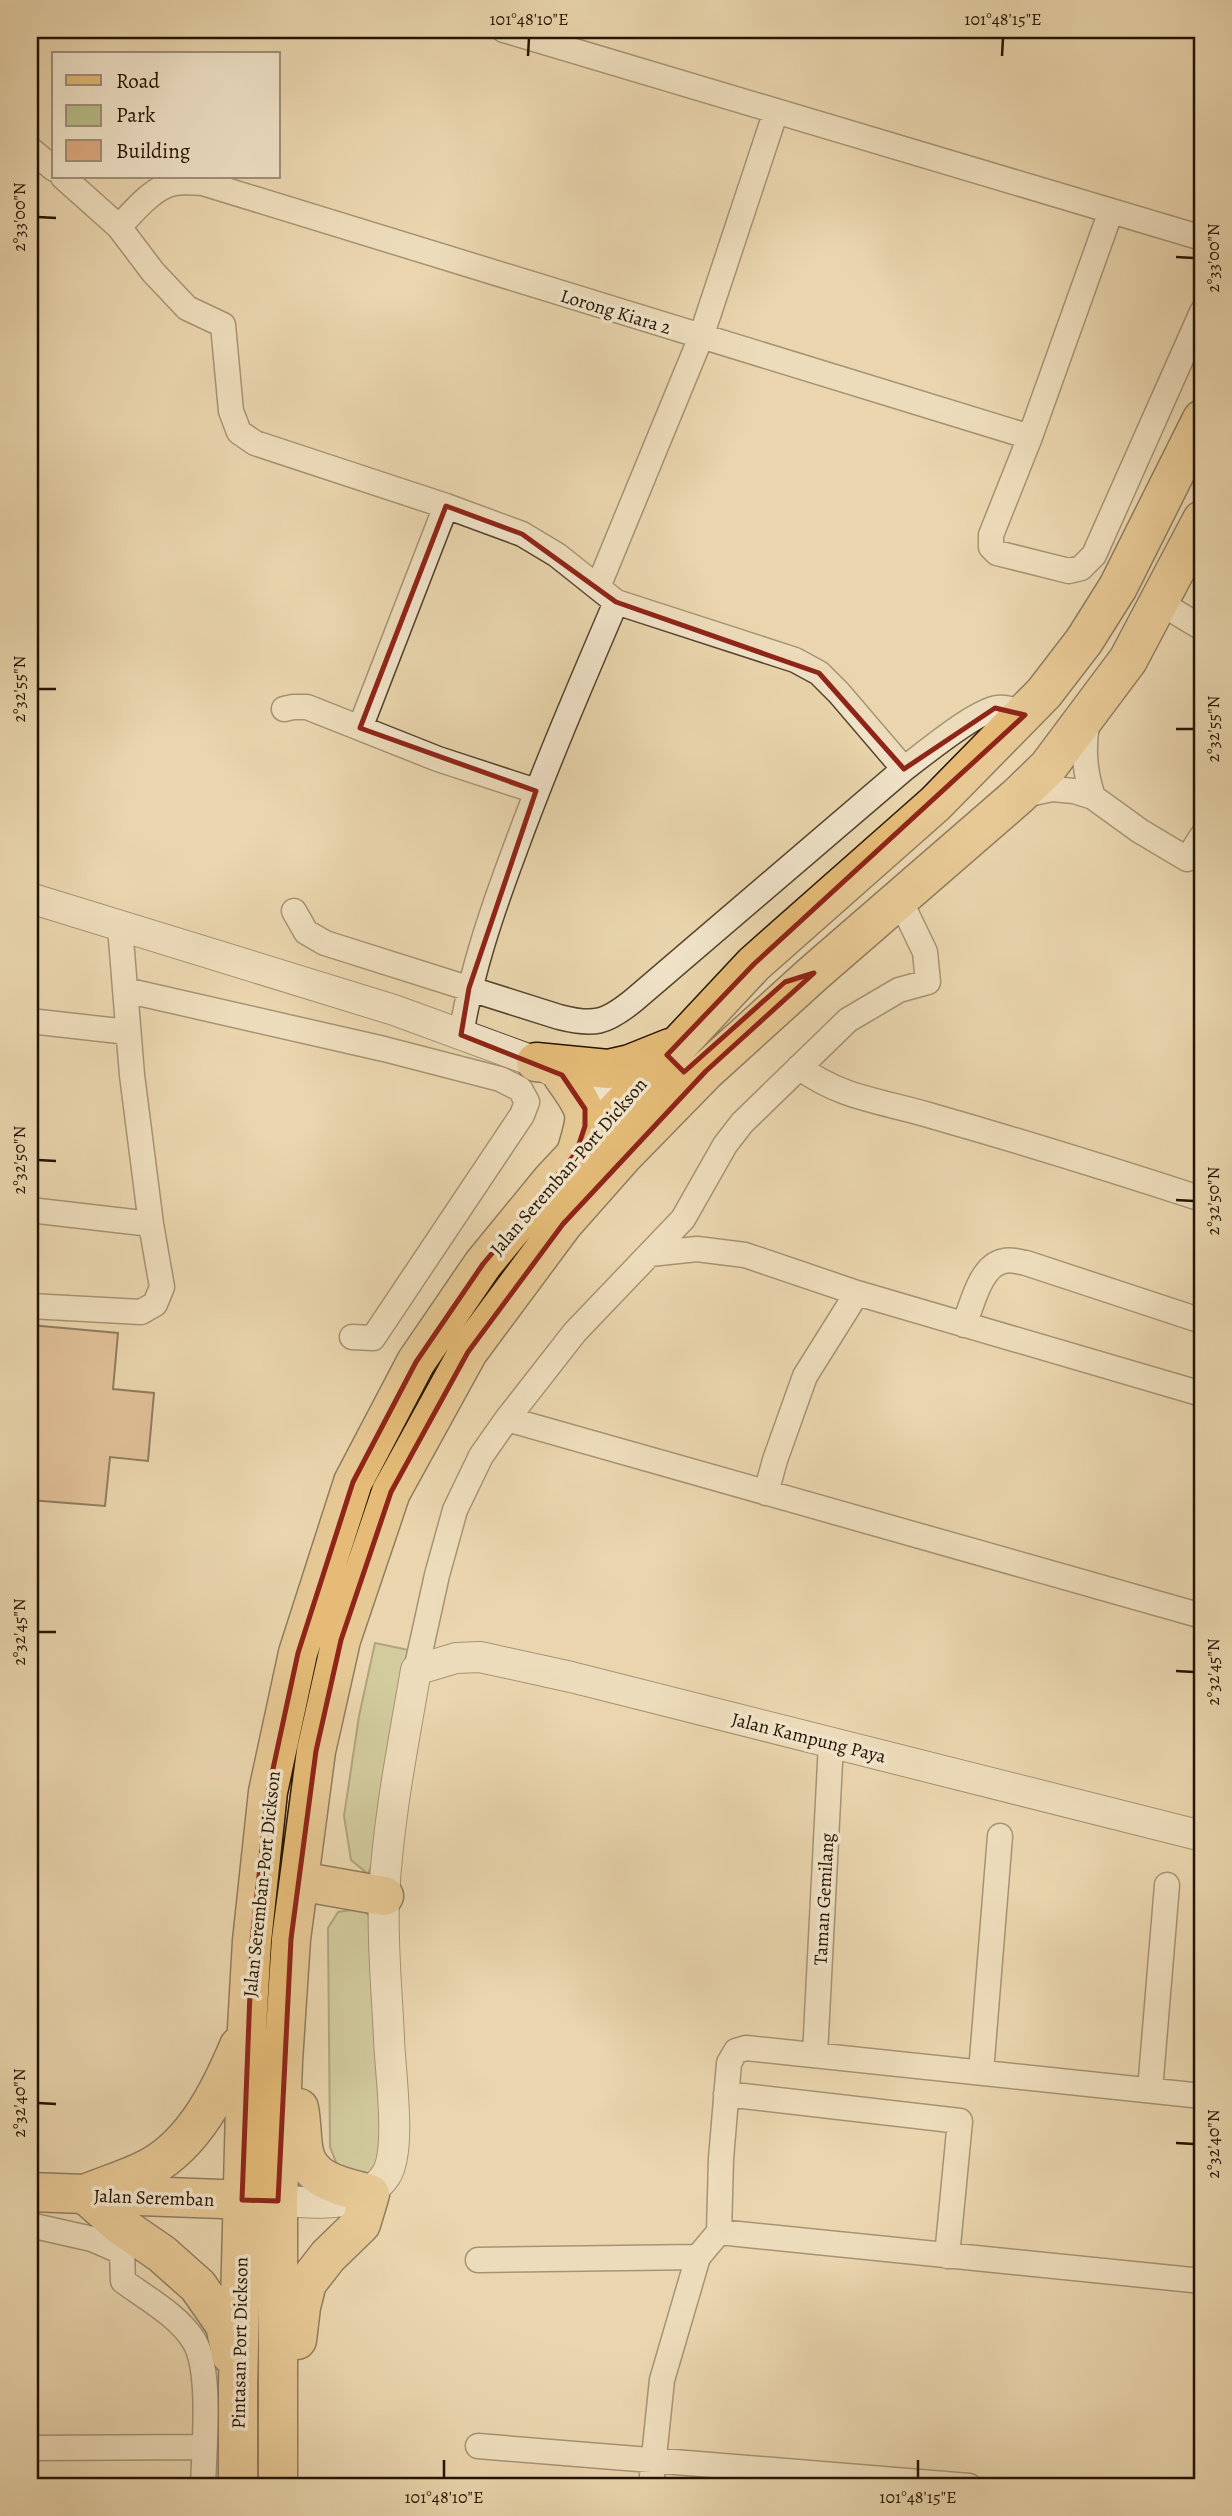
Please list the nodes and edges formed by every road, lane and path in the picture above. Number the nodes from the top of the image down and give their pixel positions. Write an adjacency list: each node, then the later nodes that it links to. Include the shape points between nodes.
1 (504, 30): 2 (street)
2 (776, 111): 6 (street); 10 (street)
3 (30, 149): 4 (street)
4 (52, 167)
5 (63, 178): 7 (street)
6 (1111, 211): 8 (street); 12 (street)
7 (119, 227): 10 (street, Lorong Kiara 2, via 161,189 174,183 203,183); 13 (street, via 187,308 223,325 231,411 239,432 255,443)
8 (1200, 239)
9 (1202, 312): 12 (street, via 1094,555 1082,568 1069,571 997,553 991,547 991,535)
10 (701, 337): 12 (street, Lorong Kiara 2); 15 (street)
11 (1202, 419): 20 (main road, Jalan Seremban-Port Dickson, via 1118,587 1084,641)
12 (1030, 437)
13 (446, 506): 15 (street, via 522,534); 21 (street)
14 (1202, 520): 16 (main road, Jalan Seremban-Port Dickson)
15 (607, 595): 22 (street, via 794,660 819,673); 23 (street)
16 (1159, 602): 17 (street); 19 (main road, Jalan Seremban-Port Dickson, via 1128,660)
17 (1202, 628)
18 (285, 709): 21 (street, via 307,707)
19 (1091, 709): 24 (main road, Jalan Seremban-Port Dickson, via 1048,766); 25 (street, via 1084,737)
20 (1025, 715): 22 (street, via 995,708); 38 (main road, Jalan Seremban-Port Dickson, via 935,804 754,964)
21 (360, 728): 23 (street)
22 (904, 769): 32 (street, via 615,1015 597,1023 578,1022)
23 (536, 792): 32 (street)
24 (1018, 796): 25 (street, via 1052,789); 28 (main road, Jalan Seremban-Port Dickson)
25 (1093, 797): 26 (street, via 1187,859)
26 (1202, 836)
27 (30, 898): 30 (street)
28 (899, 898): 31 (main road, Jalan Seremban-Port Dickson); 40 (street, via 925,952 928,982 899,990 848,1020)
29 (294, 911): 32 (street, via 306,932 325,943)
30 (120, 927): 33 (street); 34 (street)
31 (814, 973): 42 (main road, via 785,982 652,1101 634,1108); 61 (main road, Jalan Seremban-Port Dickson, via 706,1071 624,1155 563,1224 468,1352 391,1492 341,1640 316,1751)
32 (469, 988): 37 (street)
33 (125, 990): 36 (street); 39 (street)
34 (394, 1010): 37 (street); 39 (street)
35 (30, 1021): 36 (street)
36 (128, 1032): 46 (street)
37 (461, 1035): 41 (street)
38 (676, 1045): 41 (main road, via 607,1069); 42 (main road, Jalan Seremban-Port Dickson)
39 (384, 1049): 52 (street, via 500,1079 520,1089 527,1102 373,1338)
40 (799, 1067): 44 (street, via 818,1081 860,1098 930,1115); 47 (street, via 725,1145 682,1219)
41 (549, 1069): 42 (street); 43 (main road, via 585,1109)
42 (620, 1107): 43 (main road, Jalan Seremban-Port Dickson)
43 (576, 1153): 64 (main road, Jalan Seremban-Port Dickson, via 500,1243 416,1362 354,1482 298,1654 268,1792)
44 (1202, 1199)
45 (30, 1210): 46 (street)
46 (151, 1224): 49 (street, via 162,1287 156,1304 141,1312)
47 (650, 1254): 48 (street, via 698,1249 745,1255); 54 (street, via 575,1332)
48 (857, 1293): 51 (street); 55 (street, via 805,1376)
49 (30, 1306)
50 (1202, 1321): 51 (street, via 1006,1260 994,1264 983,1279)
51 (964, 1325): 53 (street)
52 (352, 1337)
53 (1202, 1394)
54 (507, 1419): 55 (street); 57 (street, via 481,1456 455,1510)
55 (766, 1493): 56 (street)
56 (1202, 1616)
57 (416, 1670): 58 (street, Jalan Kampung Paya, via 456,1658 480,1657); 63 (street, via 389,1833)
58 (831, 1743): 60 (street, Jalan Kampung Paya); 65 (street, Taman Gemilang)
59 (1000, 1836): 67 (street)
60 (1202, 1836)
61 (299, 1881): 63 (main road); 66 (main road, Jalan Seremban-Port Dickson)
62 (1167, 1885): 68 (street)
63 (384, 1896): 73 (street, via 396,2138 387,2174)
64 (247, 2028): 72 (main road, via 224,2082 200,2122 174,2150 151,2167); 74 (main road, Jalan Seremban-Port Dickson)
65 (815, 2055): 67 (street); 69 (street, via 746,2048 736,2051 730,2058)
66 (283, 2061): 73 (main road, via 296,2085 304,2155 315,2172 332,2184); 74 (main road, Jalan Seremban-Port Dickson)
67 (981, 2073): 68 (street)
68 (1150, 2090): 70 (street)
69 (726, 2094): 76 (street); 77 (street, via 960,2121)
70 (1202, 2096)
71 (30, 2192): 72 (main road, Jalan Seremban)
72 (85, 2194): 74 (main road, Jalan Seremban); 81 (main road, via 198,2286 225,2325)
73 (370, 2194): 74 (street, via 346,2202); 82 (main road, via 361,2224 307,2283)
74 (260, 2201): 81 (main road, Pintasan Port Dickson); 82 (main road, Pintasan Port Dickson)
75 (30, 2225): 83 (street, via 92,2239 122,2252 123,2281 194,2340 204,2364)
76 (719, 2232): 77 (street); 78 (street)
77 (947, 2256): 80 (street)
78 (698, 2257): 79 (street); 86 (street, via 662,2380)
79 (478, 2260)
80 (1202, 2281)
81 (238, 2385): 88 (main road, Pintasan Port Dickson)
82 (277, 2435): 89 (main road, Pintasan Port Dickson)
83 (204, 2446): 85 (street); 87 (street)
84 (478, 2446): 86 (street)
85 (30, 2448)
86 (653, 2462): 90 (street); 91 (street)
87 (203, 2486)
88 (238, 2486)
89 (278, 2486)
90 (651, 2486)
91 (969, 2486)

